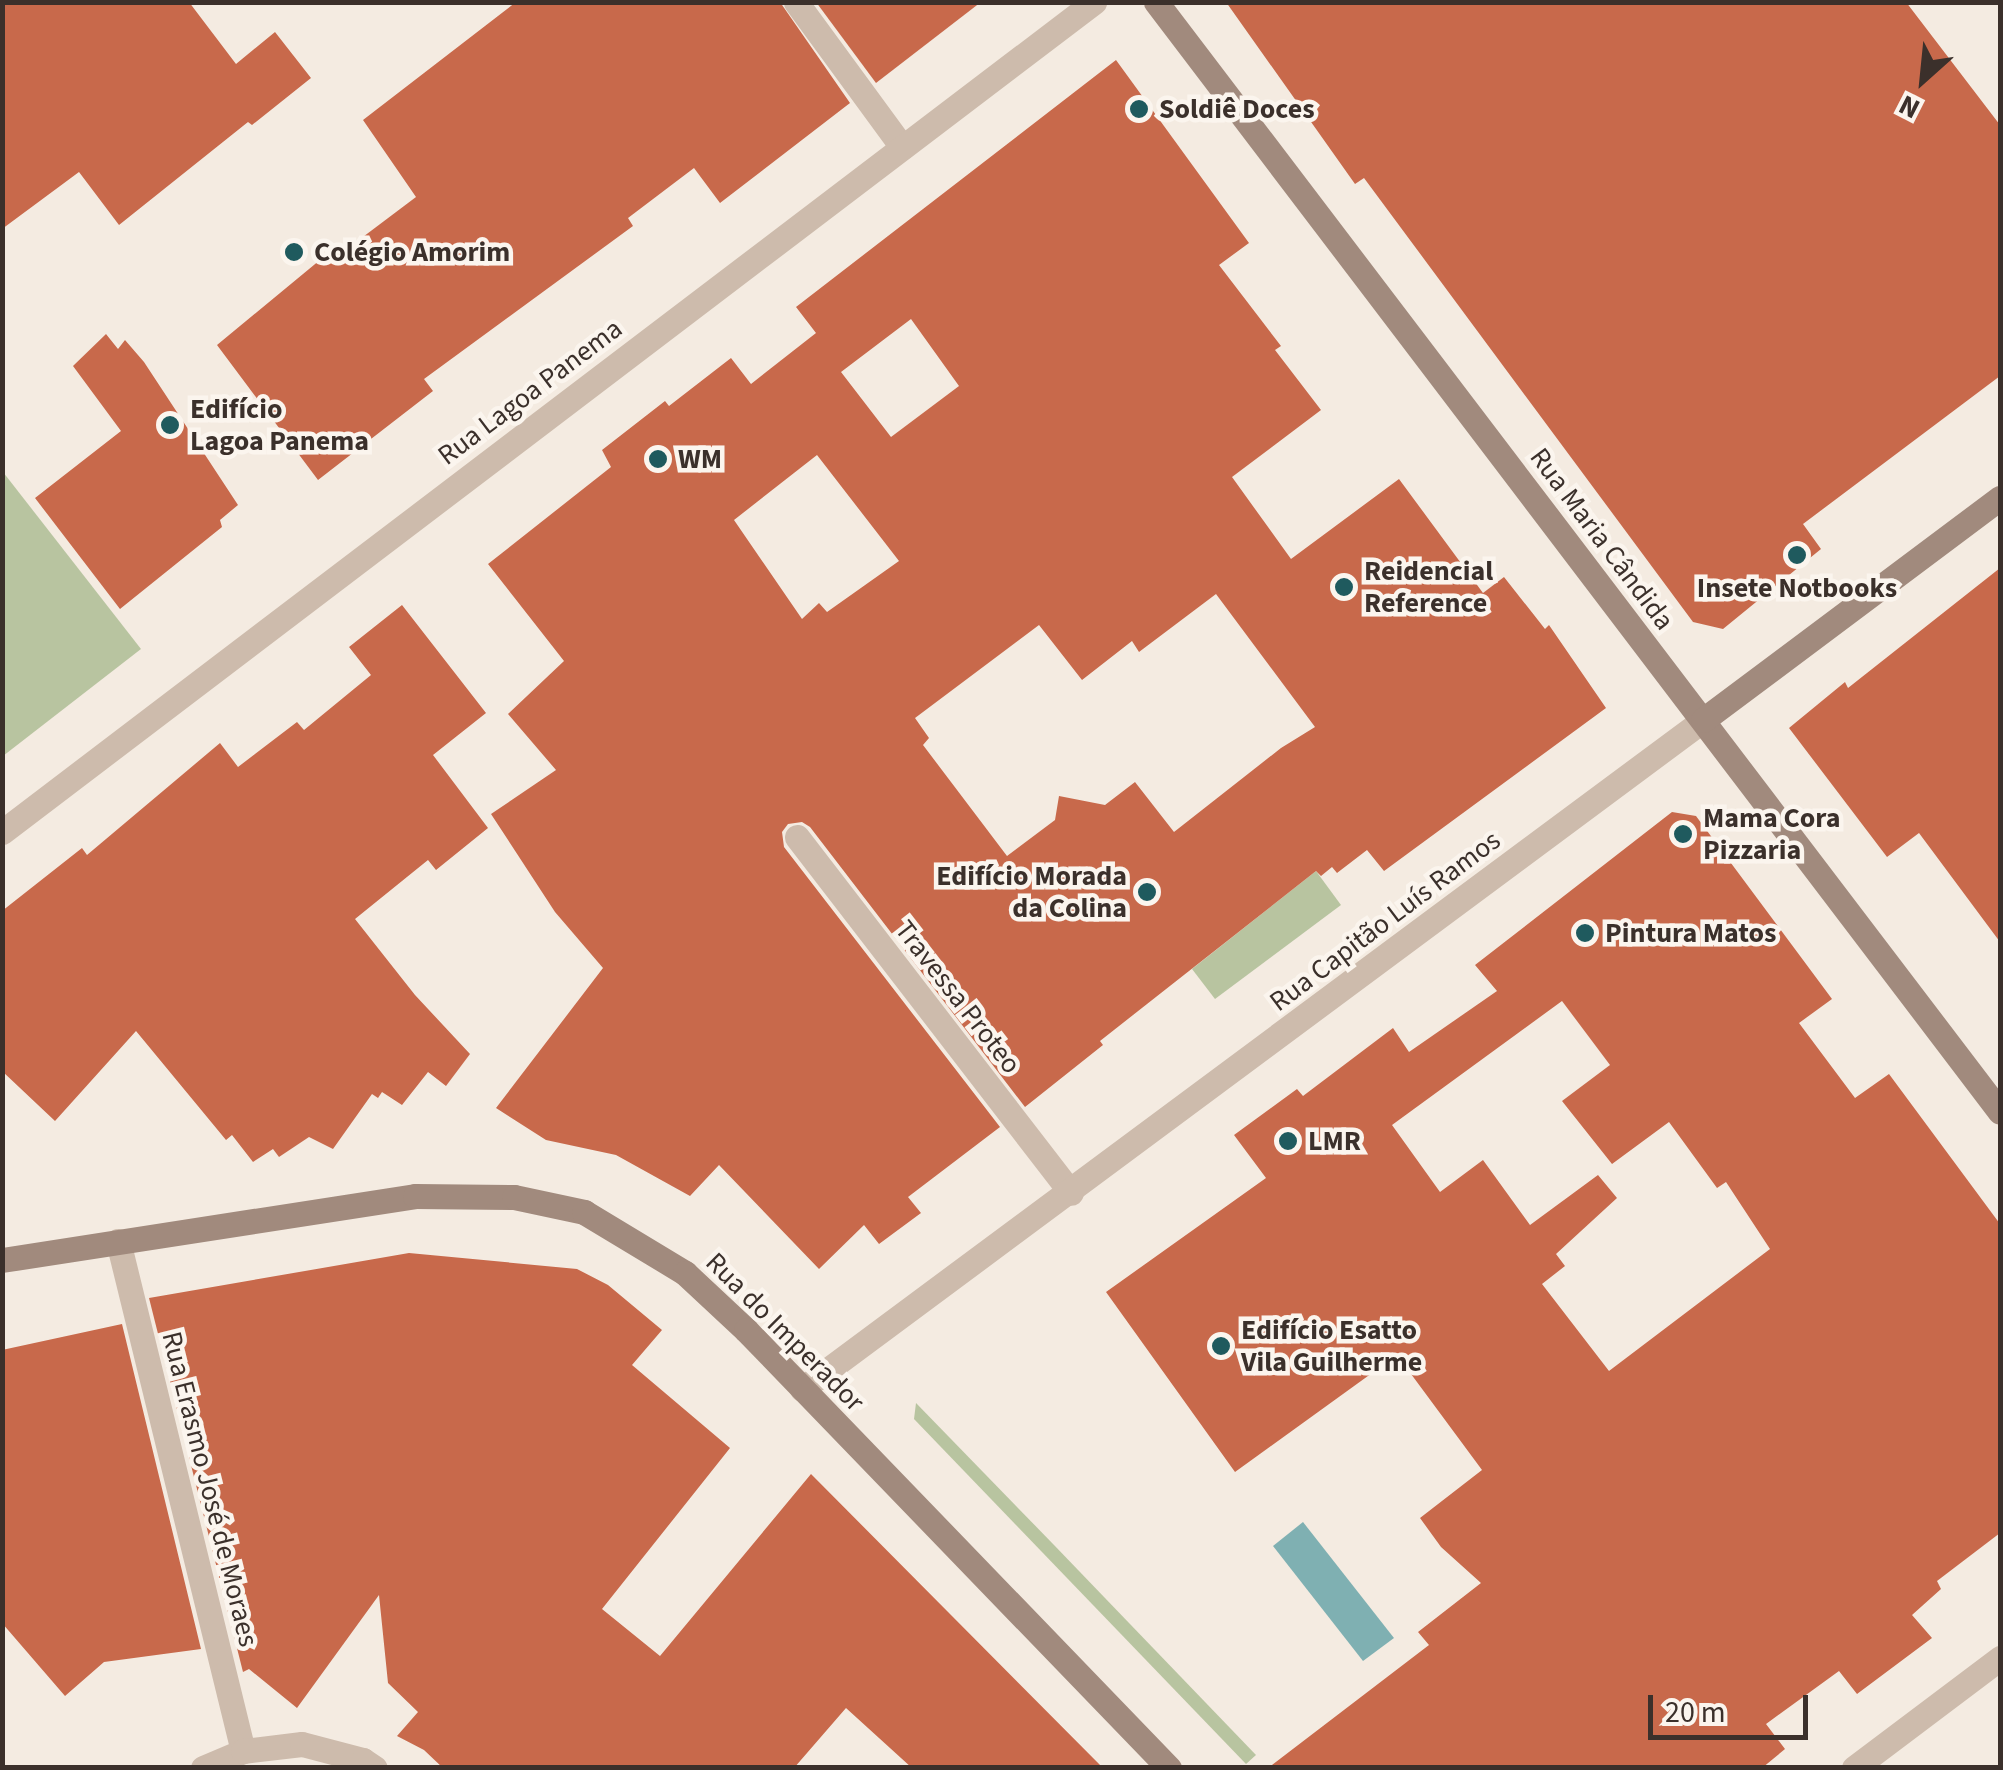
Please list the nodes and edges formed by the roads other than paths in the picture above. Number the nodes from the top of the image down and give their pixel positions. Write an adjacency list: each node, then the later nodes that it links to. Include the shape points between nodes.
1 (796, 2): 4 (street)
2 (1094, 2): 4 (street, Rua Lagoa Panema)
3 (1156, 2): 6 (street, Rua Maria Cândida)
4 (902, 147): 7 (street, Rua Lagoa Panema)
5 (2000, 498): 6 (street, Rua Capitão Luís Ramos)
6 (1704, 720): 9 (street, Rua Maria Cândida); 10 (street, Rua Capitão Luís Ramos)
7 (2, 832)
8 (797, 837): 10 (street, Travessa Proteo)
9 (2000, 1112)
10 (1071, 1193): 13 (street, Rua Capitão Luís Ramos)
11 (118, 1241): 12 (street, Rua do Imperador); 13 (street, Rua do Imperador, via 416,1196 514,1197 584,1212 686,1273); 15 (street, Rua Erasmo José de Moraes)
12 (2, 1260)
13 (802, 1389): 18 (street, Rua do Imperador)
14 (2000, 1658): 19 (street)
15 (243, 1750): 16 (street); 17 (street, via 302,1744)
16 (203, 1768)
17 (375, 1768)
18 (1169, 1768)
19 (1854, 1768)

